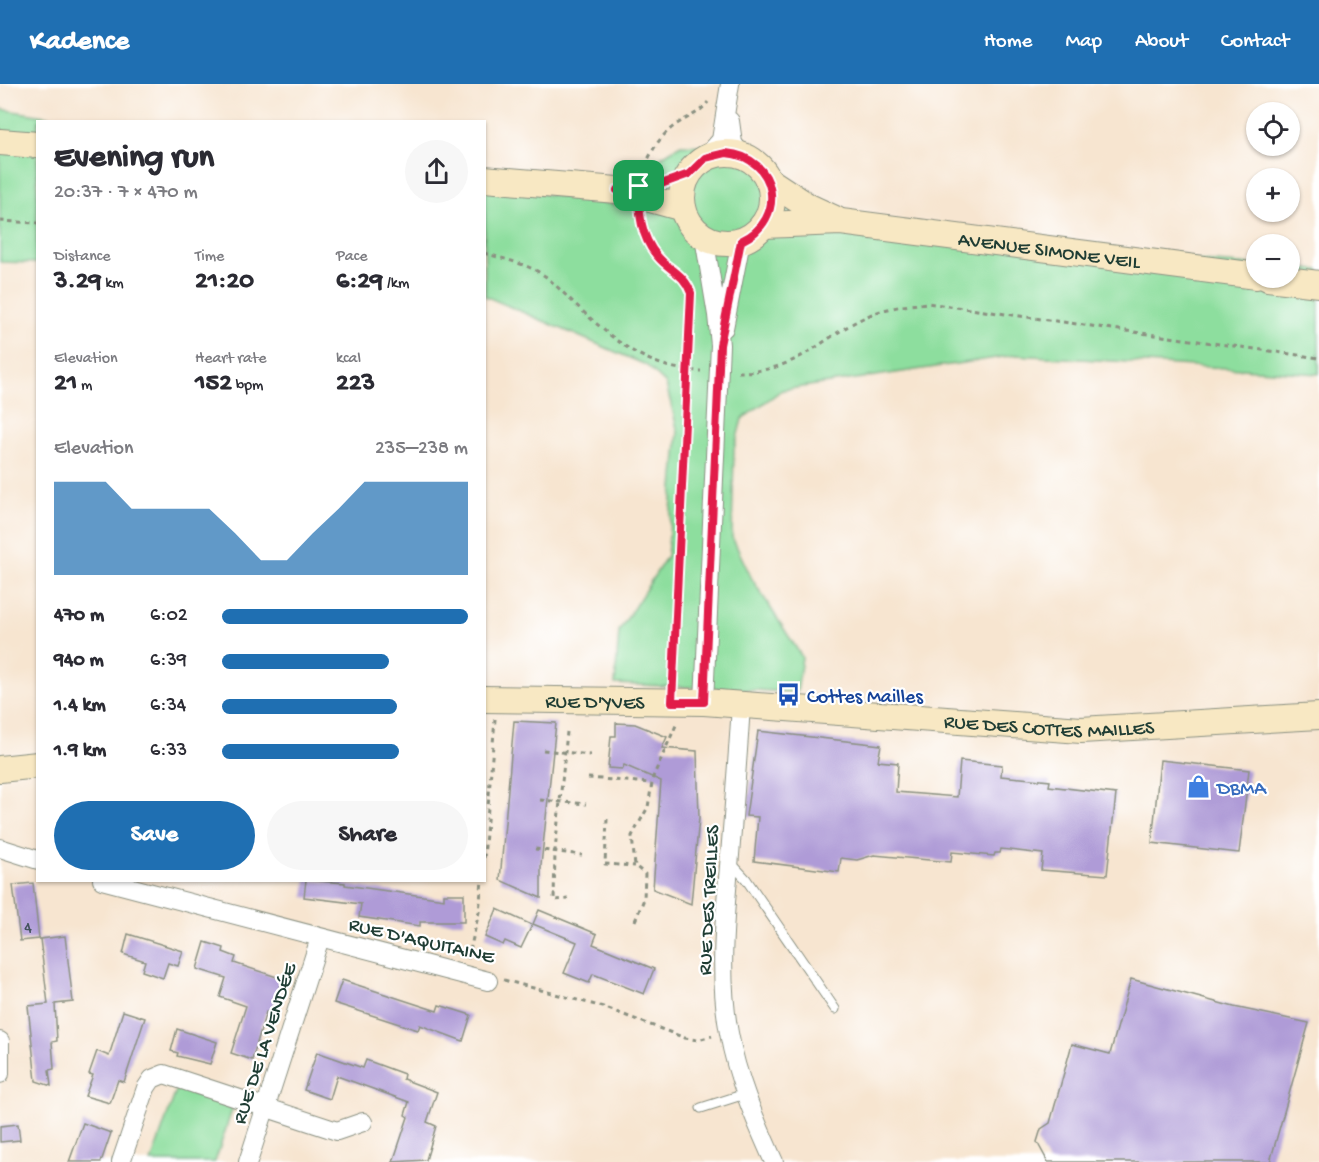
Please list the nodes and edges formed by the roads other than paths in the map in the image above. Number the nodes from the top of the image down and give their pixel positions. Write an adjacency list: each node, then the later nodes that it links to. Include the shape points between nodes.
1 (730, 84): 2 (street)
2 (719, 102): 5 (street, via 733,143); 6 (street, via 722,140)
3 (0, 142): 4 (main road)
4 (36, 145)
5 (742, 156): 6 (main road, via 726,153); 8 (main road, via 753,161)
6 (697, 166): 9 (main road, via 664,183); 10 (main road, via 684,184)
7 (486, 179): 9 (main road)
8 (768, 180): 11 (main road); 12 (main road, via 772,199)
9 (632, 190): 10 (main road)
10 (683, 208): 13 (main road)
11 (841, 222): 12 (main road); 15 (main road, AVENUE SIMONE VEIL)
12 (763, 225): 14 (main road)
13 (704, 237): 14 (main road, via 716,242); 18 (street)
14 (741, 241): 18 (street)
15 (1246, 275)
16 (1300, 282): 17 (main road)
17 (1319, 284)
18 (720, 345): 20 (street)
19 (491, 699): 20 (main road, RUE D'YVES)
20 (687, 702): 21 (main road, RUE D'YVES)
21 (741, 705): 22 (main road, RUE DES COTTES MAILLES, via 1081,730); 27 (street, RUE DES TREILLES)
22 (1319, 716)
23 (36, 765): 24 (main road)
24 (0, 769)
25 (0, 848): 26 (street)
26 (36, 859)
27 (729, 861): 31 (lane, via 746,879); 34 (street, RUE DES TREILLES, via 724,951 729,1032)
28 (110, 882): 29 (street, RUE D'AQUITAINE)
29 (320, 938): 30 (street, RUE D'AQUITAINE); 35 (street, RUE DE LA VENDÉE)
30 (488, 981)
31 (836, 1009)
32 (0, 1041): 33 (street)
33 (0, 1074)
34 (745, 1094): 36 (lane); 40 (street, RUE DES TREILLES)
35 (266, 1107): 37 (street, via 337,1131); 38 (street, via 164,1074 152,1079 146,1088); 39 (street, RUE DE LA VENDÉE)
36 (701, 1108)
37 (363, 1122)
38 (121, 1162)
39 (248, 1162)
40 (774, 1162)

